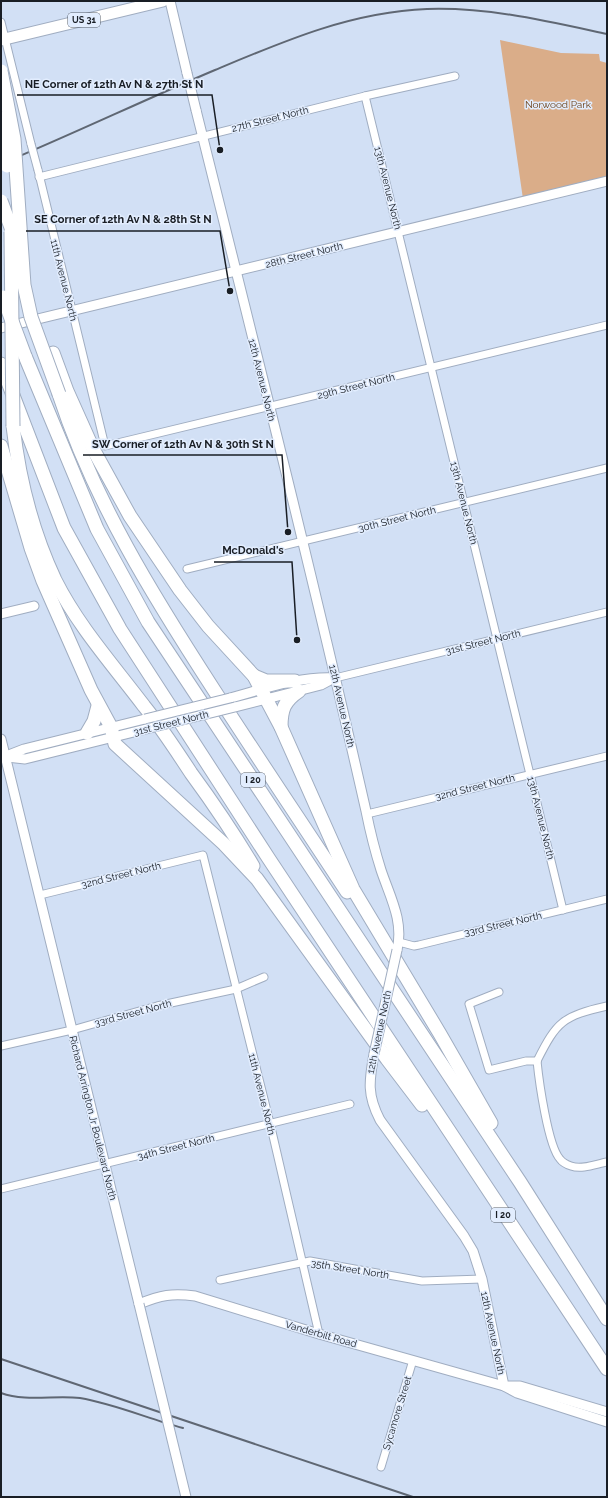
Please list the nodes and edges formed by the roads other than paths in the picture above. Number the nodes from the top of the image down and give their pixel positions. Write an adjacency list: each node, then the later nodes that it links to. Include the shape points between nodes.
1 (163, 1): 4 (main road, US 31)
2 (170, 1): 9 (street, 12th Avenue North, bridge)
3 (1, 22): 4 (street, 11th Avenue North)
4 (3, 40): 10 (street, 11th Avenue North, bridge)
5 (1, 71): 55 (highway, bridge, via 14,139 25,292 31,317 68,424 94,484 154,596)
6 (455, 76): 7 (street, 27th Street North)
7 (366, 96): 9 (street, 27th Street North); 13 (street, 13th Avenue North)
8 (1, 112): 46 (highway, bridge, via 9,194 12,264 13,426 24,492 34,529 56,581 81,623 165,735 238,839)
9 (203, 136): 10 (street, 27th Street North); 14 (street, 12th Avenue North)
10 (38, 173): 16 (street, 11th Avenue North)
11 (607, 182): 13 (street, 28th Street North)
12 (1, 201): 32 (highway, bridge, via 67,391 93,449 130,516 180,590)
13 (398, 232): 14 (street, 28th Street North); 20 (street, 13th Avenue North)
14 (236, 271): 16 (street, 28th Street North); 21 (street, 12th Avenue North)
15 (2, 295): 63 (highway, I 20, bridge, via 94,522 148,622)
16 (72, 312): 18 (street, 28th Street North); 23 (street, 11th Avenue North)
17 (607, 325): 20 (street, 29th Street North)
18 (1, 328)
19 (1, 364): 65 (highway, I 20, via 64,528 120,628)
20 (432, 368): 21 (street, 29th Street North); 25 (street, 13th Avenue North)
21 (269, 407): 23 (street, 29th Street North); 26 (street, 12th Avenue North)
22 (1, 446): 36 (highway, via 31,548 53,606)
23 (105, 446)
24 (607, 468): 25 (street, 30th Street North)
25 (464, 502): 26 (street, 30th Street North); 31 (street, 13th Avenue North)
26 (302, 542): 27 (street, 30th Street North); 33 (street, 12th Avenue North)
27 (187, 569)
28 (34, 606): 30 (street)
29 (607, 612): 31 (street, 31st Street North)
30 (1, 614)
31 (497, 638): 33 (street, 31st Street North); 43 (street, 13th Avenue North)
32 (254, 676): 34 (highway, via 266,681); 35 (highway)
33 (335, 678): 34 (street, 31st Street North, via 319,677); 44 (street, 12th Avenue North)
34 (297, 686): 35 (street, 31st Street North); 37 (highway, via 284,704)
35 (263, 694): 37 (highway); 38 (street, 31st Street North, bridge, via 230,698 145,719); 38 (street, 31st Street North, bridge, via 235,707 150,728)
36 (98, 706): 38 (highway); 39 (highway)
37 (281, 727): 55 (highway, via 353,889)
38 (112, 732): 39 (street, 31st Street North); 42 (street, 31st Street North, via 25,759); 46 (highway, via 115,744 244,863)
39 (87, 733): 42 (street, 31st Street North, via 24,749)
40 (1, 739): 42 (street, Richard Arrington Jr Boulevard North)
41 (607, 756): 43 (street, 32nd Street North)
42 (3, 758): 47 (street, Richard Arrington Jr Boulevard North)
43 (530, 774): 44 (street, 32nd Street North); 49 (street, 13th Avenue North)
44 (367, 814): 50 (street, 12th Avenue North, via 380,867 397,917 400,931)
45 (203, 855): 47 (street, 32nd Street North); 52 (street, 11th Avenue North)
46 (268, 894): 65 (highway, via 387,1059)
47 (40, 895): 56 (street, Richard Arrington Jr Boulevard North)
48 (607, 899): 49 (street, 33rd Street North)
49 (563, 910): 50 (street, 33rd Street North, via 414,946)
50 (398, 946): 67 (street, 12th Avenue North, bridge, via 374,1054 369,1086 370,1097 380,1120 464,1236 473,1251)
51 (264, 977): 52 (street, 33rd Street North)
52 (236, 990): 56 (street, 33rd Street North, via 156,1006); 60 (street, 11th Avenue North)
53 (499, 992): 58 (street, via 469,1004 489,1070 526,1061)
54 (607, 1006): 58 (street, via 570,1016 551,1033)
55 (434, 1024): 63 (highway, via 499,1138)
56 (72, 1030): 57 (street, 33rd Street North); 62 (street, Richard Arrington Jr Boulevard North)
57 (1, 1046)
58 (537, 1061): 61 (street, via 546,1114 560,1159 578,1167)
59 (350, 1104): 60 (street, 34th Street North)
60 (270, 1123): 62 (street, 34th Street North); 66 (street, 11th Avenue North)
61 (604, 1162)
62 (105, 1164): 64 (street, 34th Street North); 69 (street, Richard Arrington Jr Boulevard North)
63 (520, 1182): 70 (highway, I 20)
64 (1, 1189)
65 (489, 1193): 73 (highway, I 20)
66 (302, 1262): 67 (street, 35th Street North, via 310,1261 422,1281); 68 (street, 35th Street North); 71 (street, 11th Avenue North)
67 (482, 1279): 74 (street, 12th Avenue North)
68 (220, 1280)
69 (139, 1304): 71 (street, Vanderbilt Road, via 159,1295 195,1296); 78 (street, Richard Arrington Jr Boulevard North, bridge)
70 (607, 1319)
71 (318, 1334): 72 (street, Vanderbilt Road)
72 (413, 1360): 74 (street, Vanderbilt Road); 77 (street, Sycamore Street)
73 (607, 1369)
74 (504, 1386): 75 (street, Vanderbilt Road, via 520,1386); 76 (street, Vanderbilt Road, via 517,1393)
75 (607, 1412)
76 (607, 1422)
77 (381, 1467)
78 (186, 1497)

